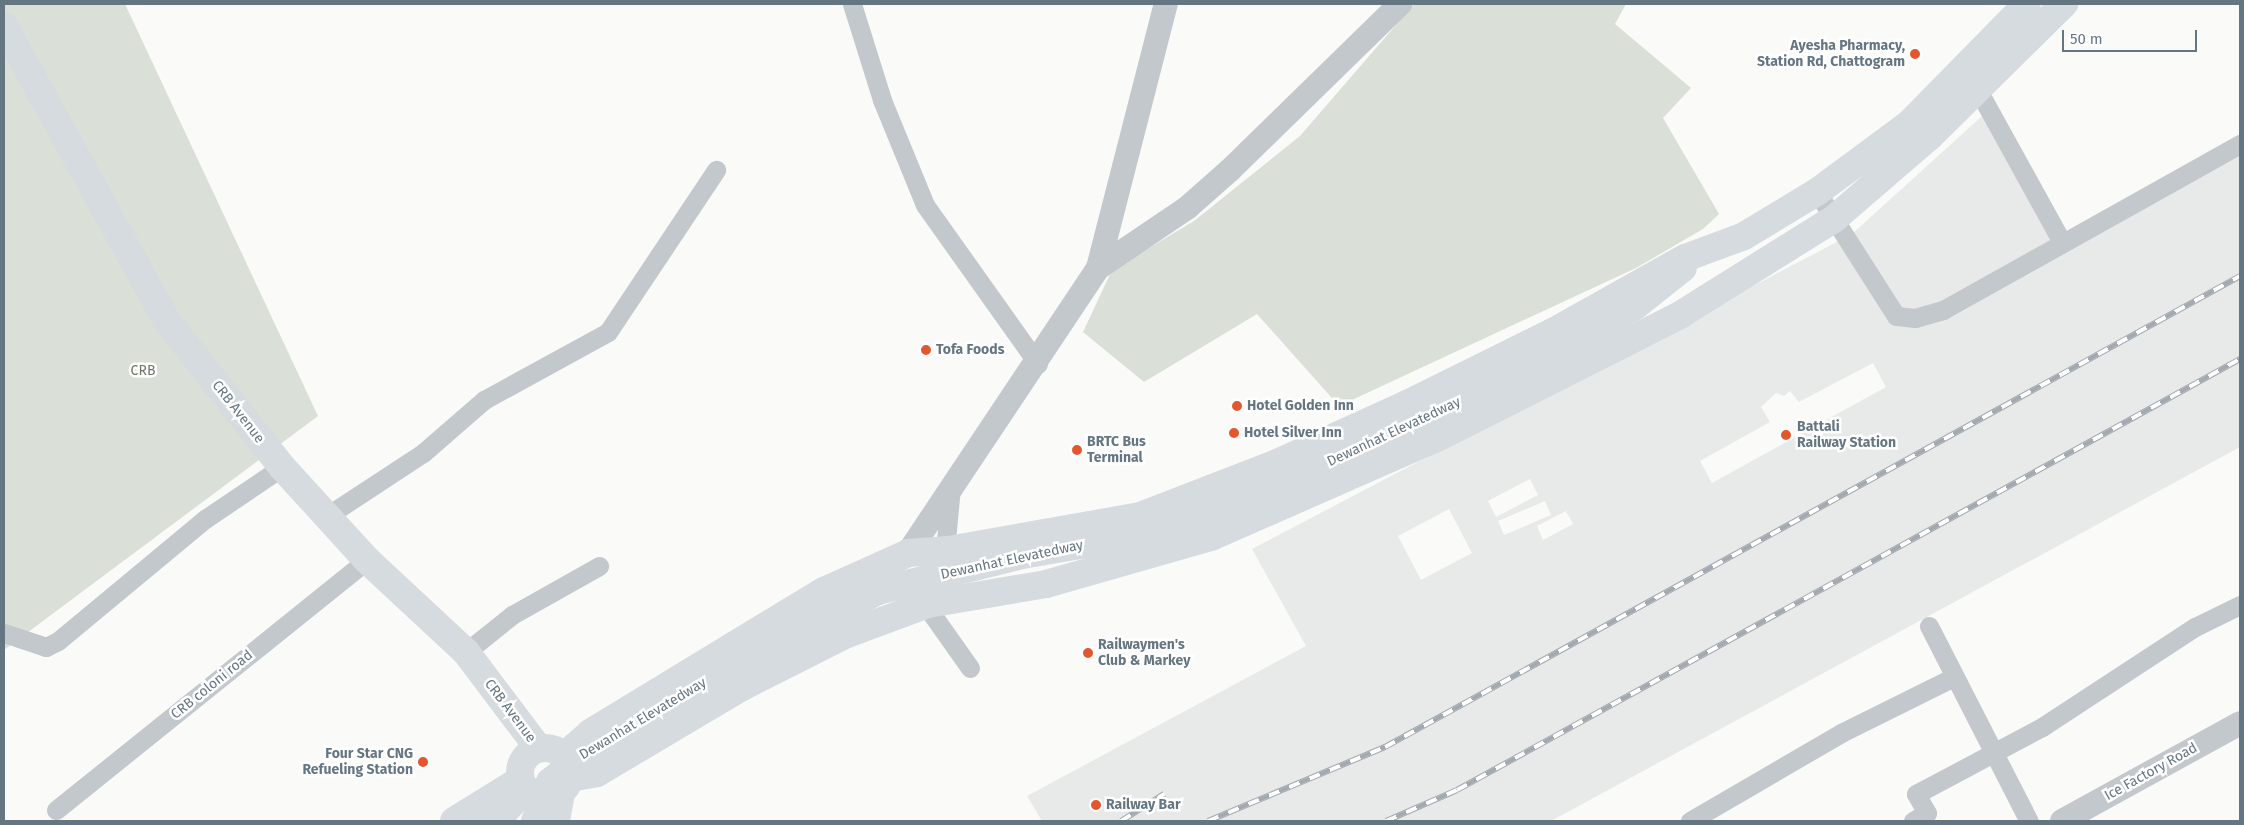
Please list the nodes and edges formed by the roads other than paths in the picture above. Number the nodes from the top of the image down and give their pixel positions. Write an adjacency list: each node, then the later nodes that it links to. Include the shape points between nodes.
1 (852, 4): 16 (street, via 882,100 925,204)
2 (1166, 4): 14 (street)
3 (1400, 4): 14 (street, via 1208,189)
4 (2027, 4): 10 (main road, via 1910,124)
5 (2064, 4): 7 (main road)
6 (4, 26): 18 (main road, CRB Avenue, via 166,320)
7 (1978, 90): 11 (main road); 12 (street)
8 (2240, 144): 12 (street)
9 (716, 170): 20 (street, via 608,332 484,400 422,453)
10 (1817, 192): 11 (street); 13 (main road, via 1744,236)
11 (1834, 218): 12 (street, via 1896,316 1915,318 1943,310); 15 (main road)
12 (2062, 242)
13 (1707, 249): 17 (main road, Dewanhat Elevatedway, via 1635,306); 21 (main road, via 1553,332 1268,466 1140,516)
14 (1098, 268): 16 (street)
15 (1722, 291): 17 (main road, Dewanhat Elevatedway, via 1666,309); 25 (main road, via 1437,438 1211,537 1046,584)
16 (1038, 364): 19 (street)
17 (1535, 364): 35 (main road, Dewanhat Elevatedway, via 1384,438 1194,516 1110,540 1022,555 878,591 728,668 596,744)
18 (282, 467): 20 (main road, CRB Avenue); 28 (street, via 205,519 58,641 46,647)
19 (952, 486): 21 (street); 22 (street)
20 (327, 516): 23 (main road, CRB Avenue)
21 (948, 550): 22 (main road); 25 (street)
22 (908, 553): 34 (main road, via 824,591 590,733)
23 (368, 560): 29 (main road, CRB Avenue); 36 (street, CRB coloni road)
24 (599, 566): 29 (street, via 512,616)
25 (928, 604): 30 (street); 34 (main road, via 847,634 742,687 598,773)
26 (2240, 604): 33 (street, via 2194,628 2042,726)
27 (1929, 626): 31 (street)
28 (4, 632)
29 (466, 652): 34 (main road, CRB Avenue)
30 (970, 668)
31 (1954, 677): 33 (street); 41 (street, via 1841,733)
32 (2240, 723): 44 (street, Ice Factory Road)
33 (1992, 751): 42 (street, via 1916,794 1927,813); 43 (street)
34 (559, 769): 35 (main road, via 552,798); 35 (main road, via 523,760); 40 (main road)
35 (528, 797): 37 (main road); 38 (main road); 39 (main road)
36 (56, 810)
37 (454, 821)
38 (496, 821)
39 (512, 821)
40 (556, 821)
41 (1690, 821)
42 (1913, 821)
43 (2029, 821)
44 (2065, 821)

